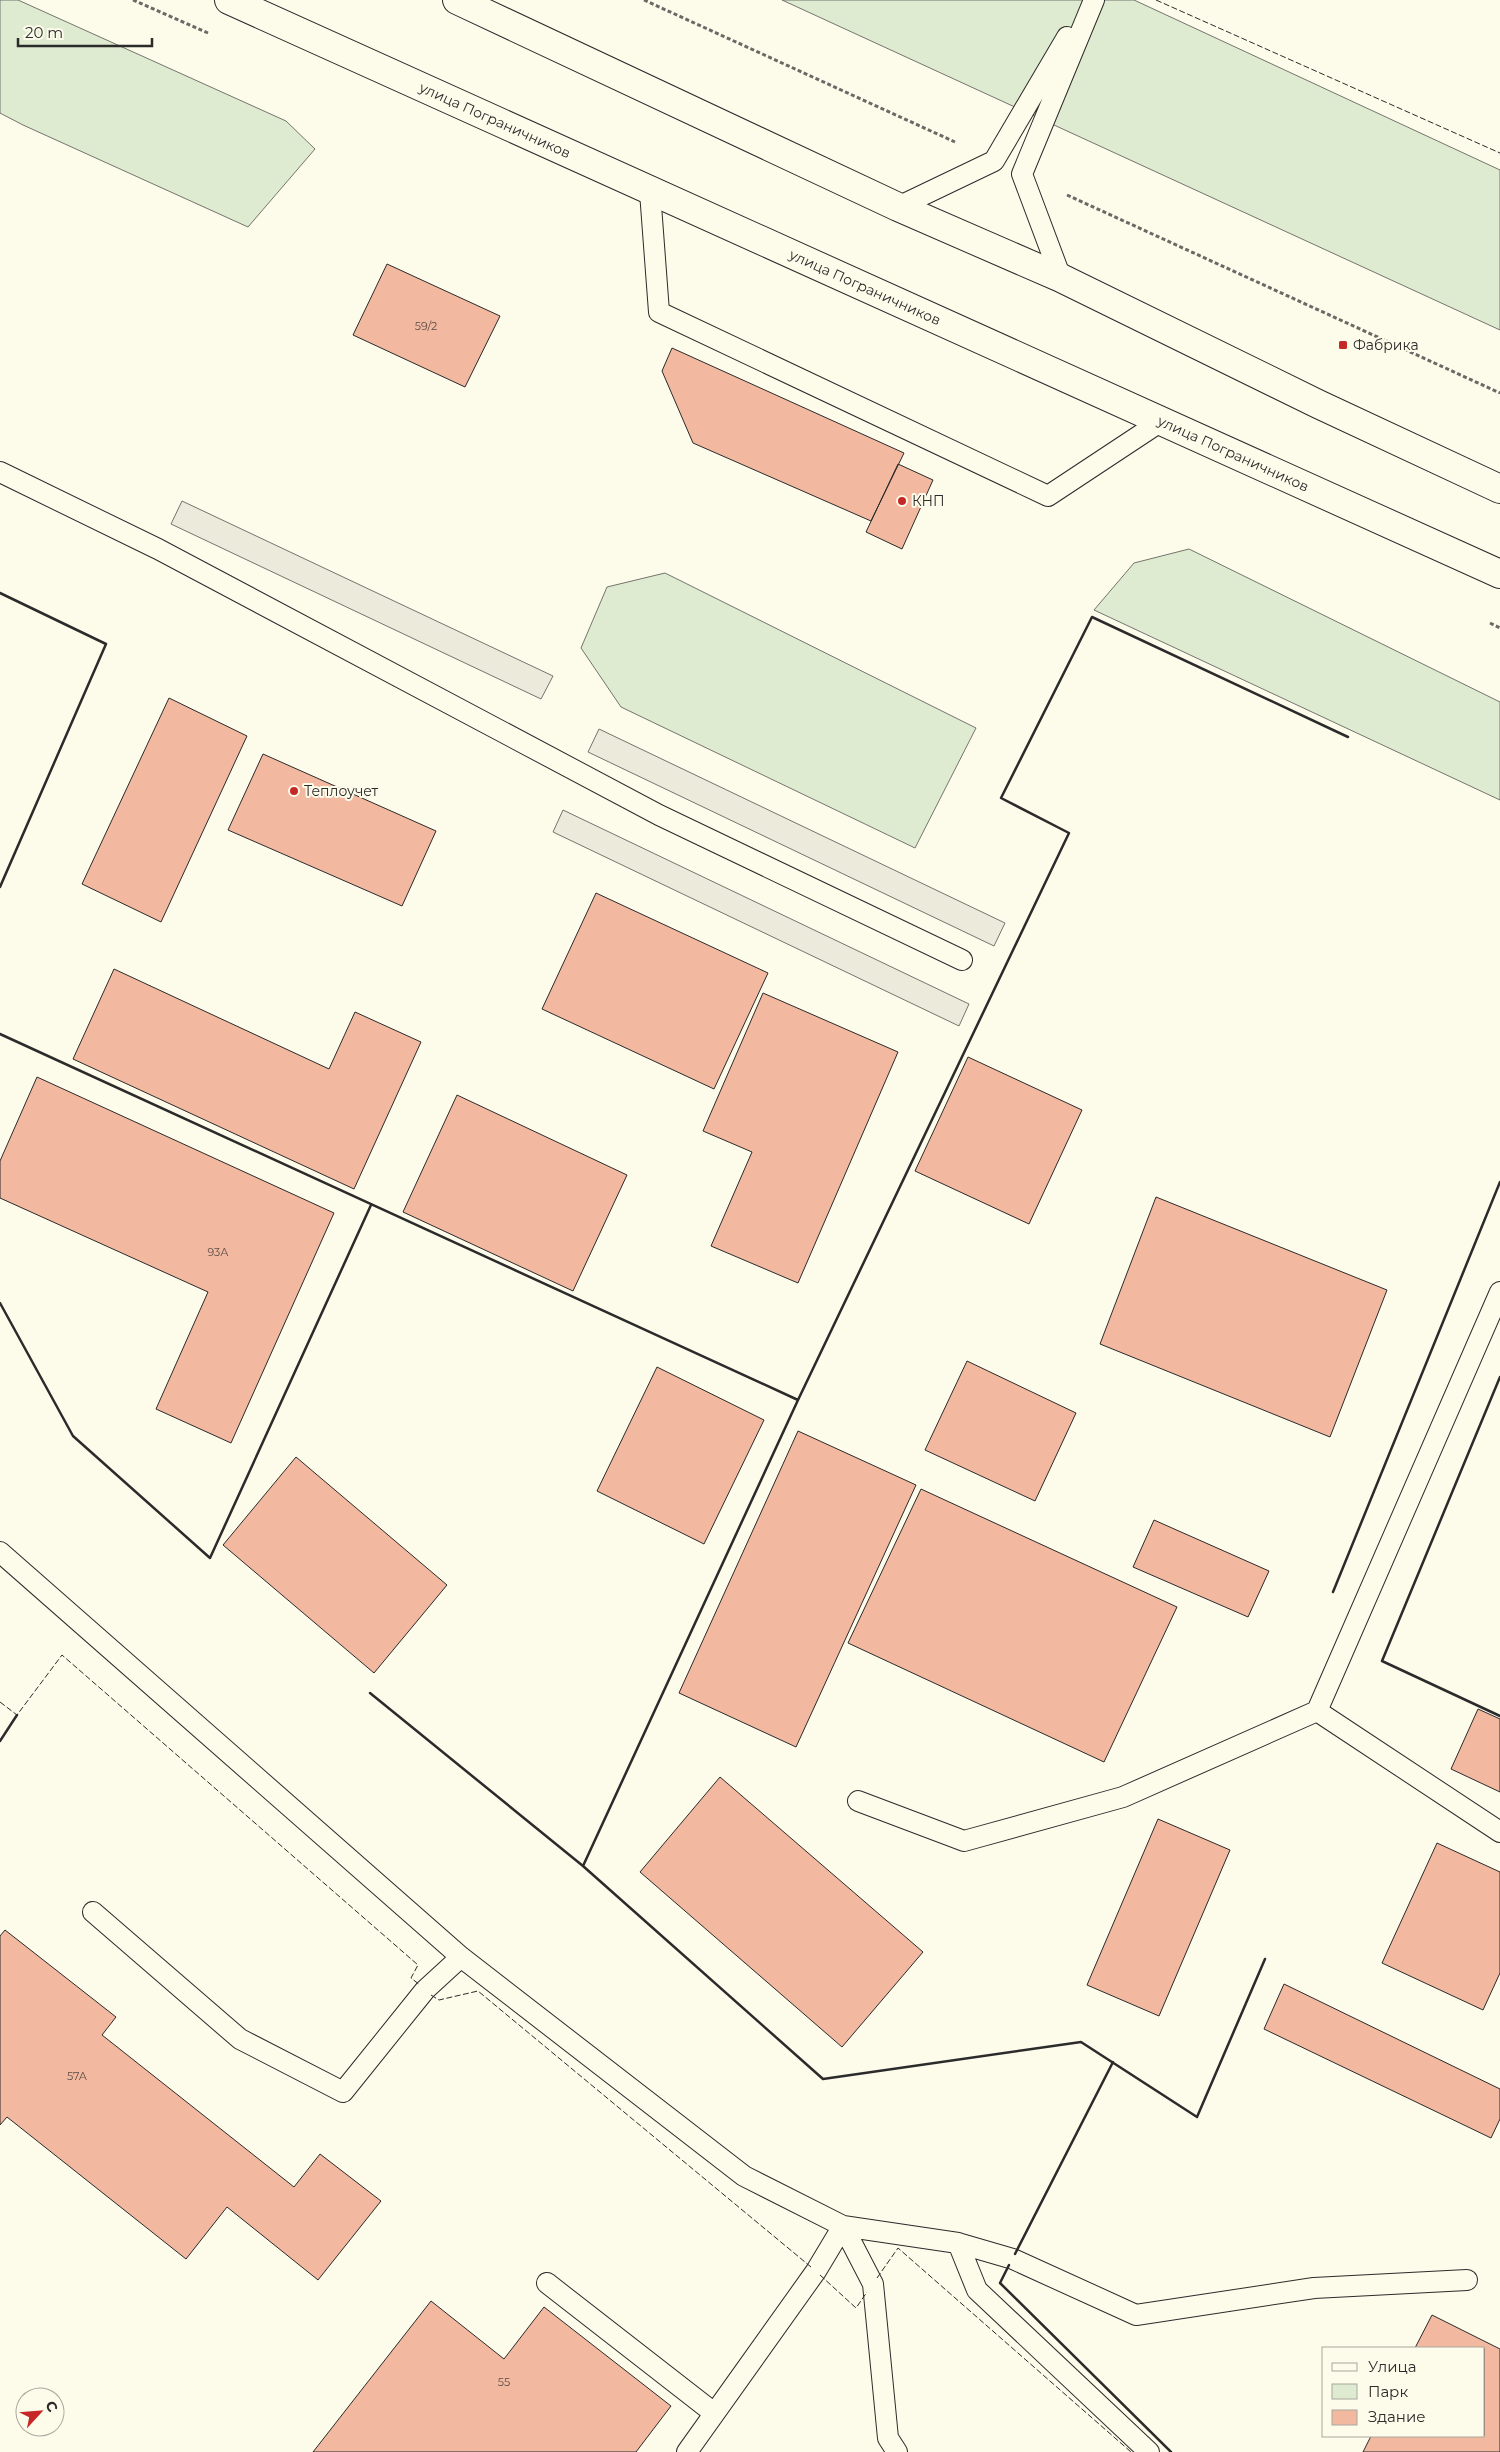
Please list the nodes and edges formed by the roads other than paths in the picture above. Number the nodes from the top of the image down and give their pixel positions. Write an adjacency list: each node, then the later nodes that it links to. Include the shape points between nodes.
1 (229, 0): 5 (main road, улица Пограничников)
2 (457, 0): 6 (main road)
3 (1090, 0): 6 (lane, via 994,160)
4 (1094, 0): 7 (lane, via 1022,174)
5 (650, 192): 8 (main road, улица Пограничников); 8 (lane, via 659,312 1048,496)
6 (898, 207): 7 (main road)
7 (1061, 278): 10 (main road)
8 (1163, 420): 11 (main road, улица Пограничников)
9 (0, 472): 12 (lane, via 158,549 660,815)
10 (1500, 489)
11 (1500, 574)
12 (962, 960)
13 (1500, 1292): 15 (lane)
14 (0, 1552): 19 (lane)
15 (1317, 1711): 16 (lane, via 1123,1797 964,1841); 17 (lane)
16 (858, 1801)
17 (1500, 1832)
18 (92, 1912): 19 (lane, via 240,2039 342,2092 426,1990)
19 (461, 1957): 20 (lane, via 744,2176)
20 (843, 2226): 21 (lane); 24 (lane, via 816,2271); 26 (lane, via 873,2284 888,2438)
21 (958, 2244): 22 (lane, via 1012,2258 1136,2315 1314,2288); 27 (lane, via 977,2290)
22 (1466, 2280)
23 (547, 2283): 24 (lane)
24 (714, 2414): 25 (lane)
25 (687, 2452)
26 (897, 2452)
27 (1149, 2452)

